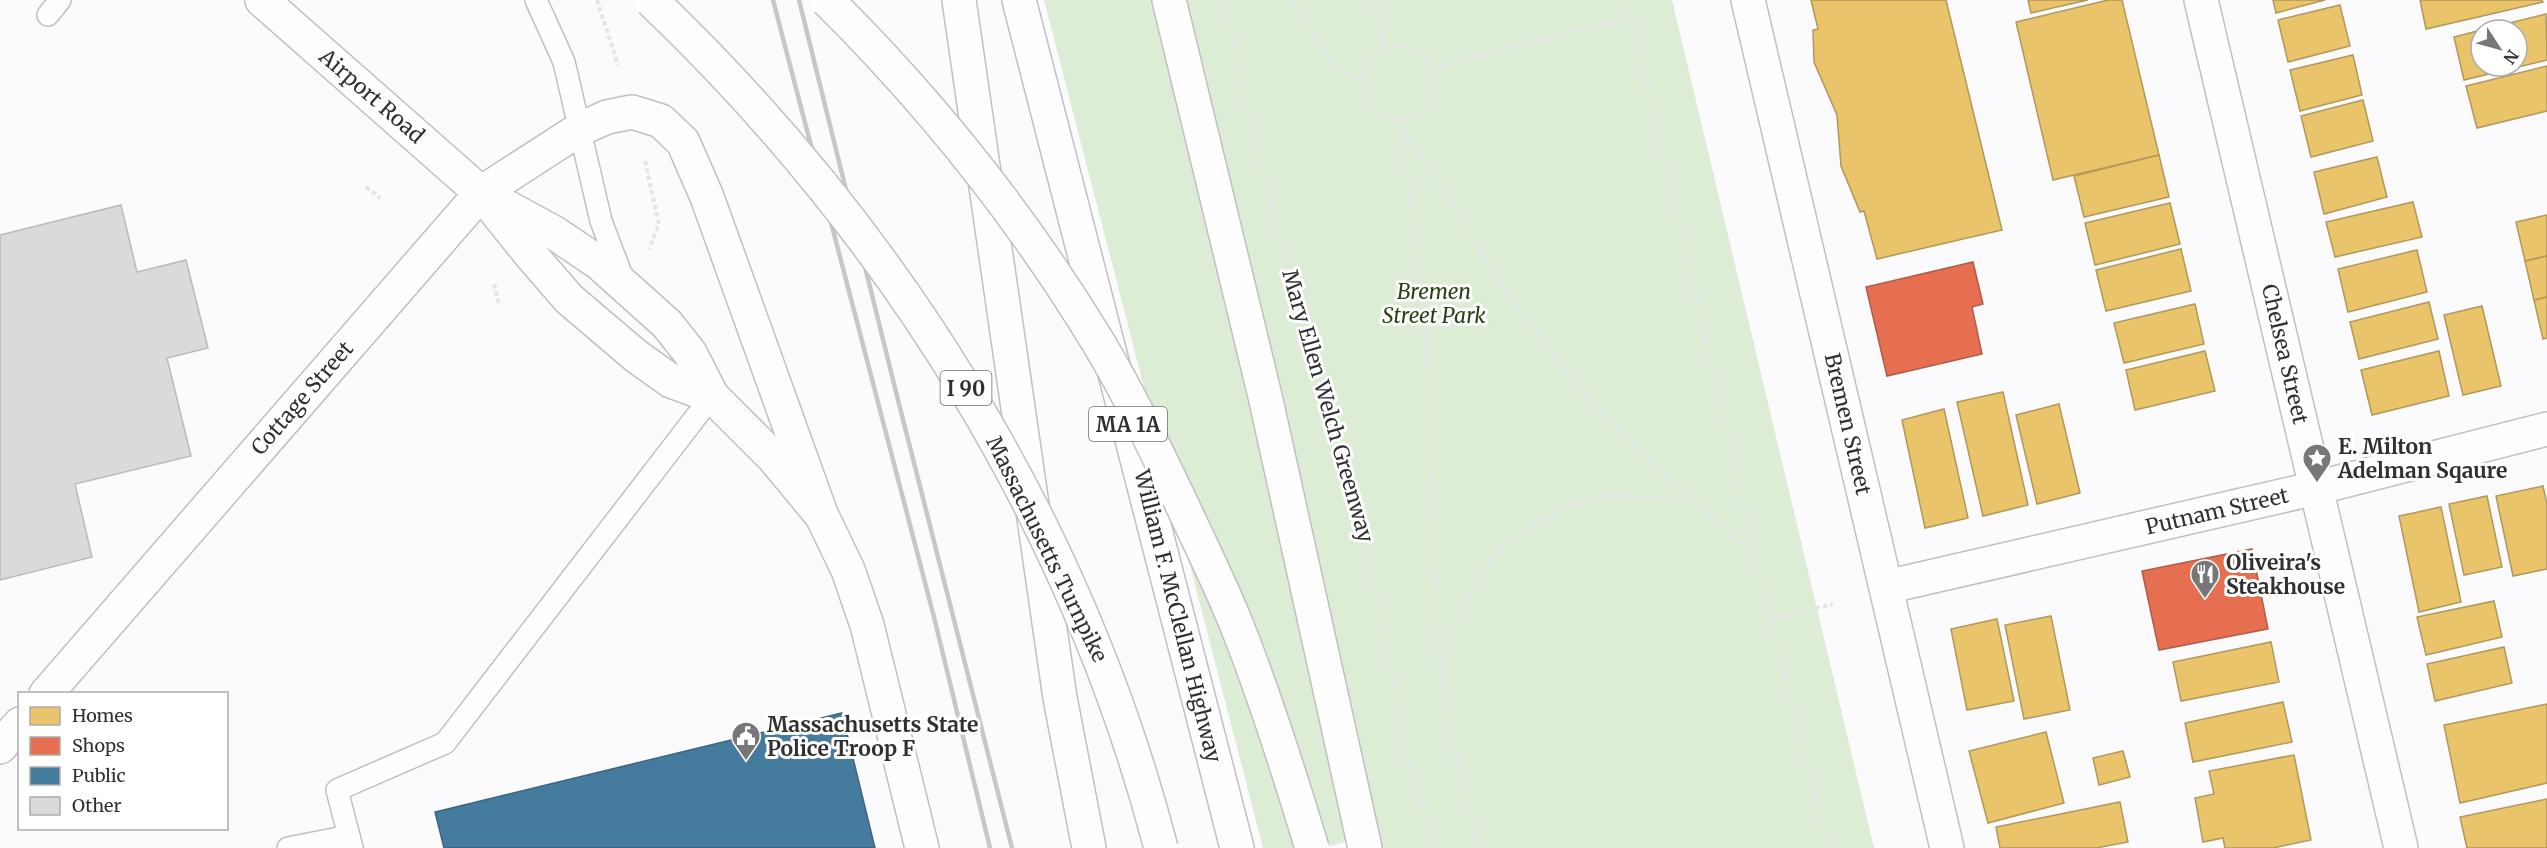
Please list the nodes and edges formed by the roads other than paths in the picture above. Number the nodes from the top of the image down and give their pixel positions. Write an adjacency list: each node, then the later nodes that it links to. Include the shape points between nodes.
1 (262, 0): 11 (main road, Airport Road)
2 (536, 0): 10 (lane, via 564,62)
3 (651, 0): 26 (main road, Massachusetts Turnpike / I 90, bridge, via 736,84 814,174 907,296 955,370 1023,490 1078,605 1129,736)
4 (827, 0): 28 (main road, bridge, via 962,148 1054,273 1099,343 1171,482 1239,630)
5 (959, 0): 25 (main road, via 1060,698)
6 (1019, 0): 27 (main road, William F. McClellan Highway / MA 1A)
7 (1169, 0): 22 (main road, via 1265,396)
8 (1748, 0): 17 (main road, Bremen Street)
9 (2201, 0): 15 (main road, Chelsea Street)
10 (580, 129): 11 (main road, Cottage Street); 12 (lane, via 601,220); 16 (main road, Cottage Street, via 607,117 632,112 661,121 683,142)
11 (481, 193): 12 (main road, via 553,232 599,263); 13 (main road, via 577,306 671,381); 18 (main road, Cottage Street)
12 (626, 288): 13 (main road, via 667,324 690,353)
13 (712, 396): 16 (main road, via 773,457); 21 (lane, via 445,743 337,790)
14 (2547, 429): 15 (main road, Putnam Street)
15 (2316, 488): 17 (main road, Putnam Street); 30 (main road, Chelsea Street)
16 (822, 516): 24 (main road, via 848,570 867,625)
17 (1886, 587): 29 (main road, Bremen Street)
18 (47, 692)
19 (18, 726): 20 (main road)
20 (0, 747)
21 (350, 842): 23 (lane)
22 (1364, 843)
23 (288, 848)
24 (922, 848)
25 (1089, 848)
26 (1161, 848)
27 (1238, 848)
28 (1312, 848)
29 (1947, 848)
30 (2401, 848)

